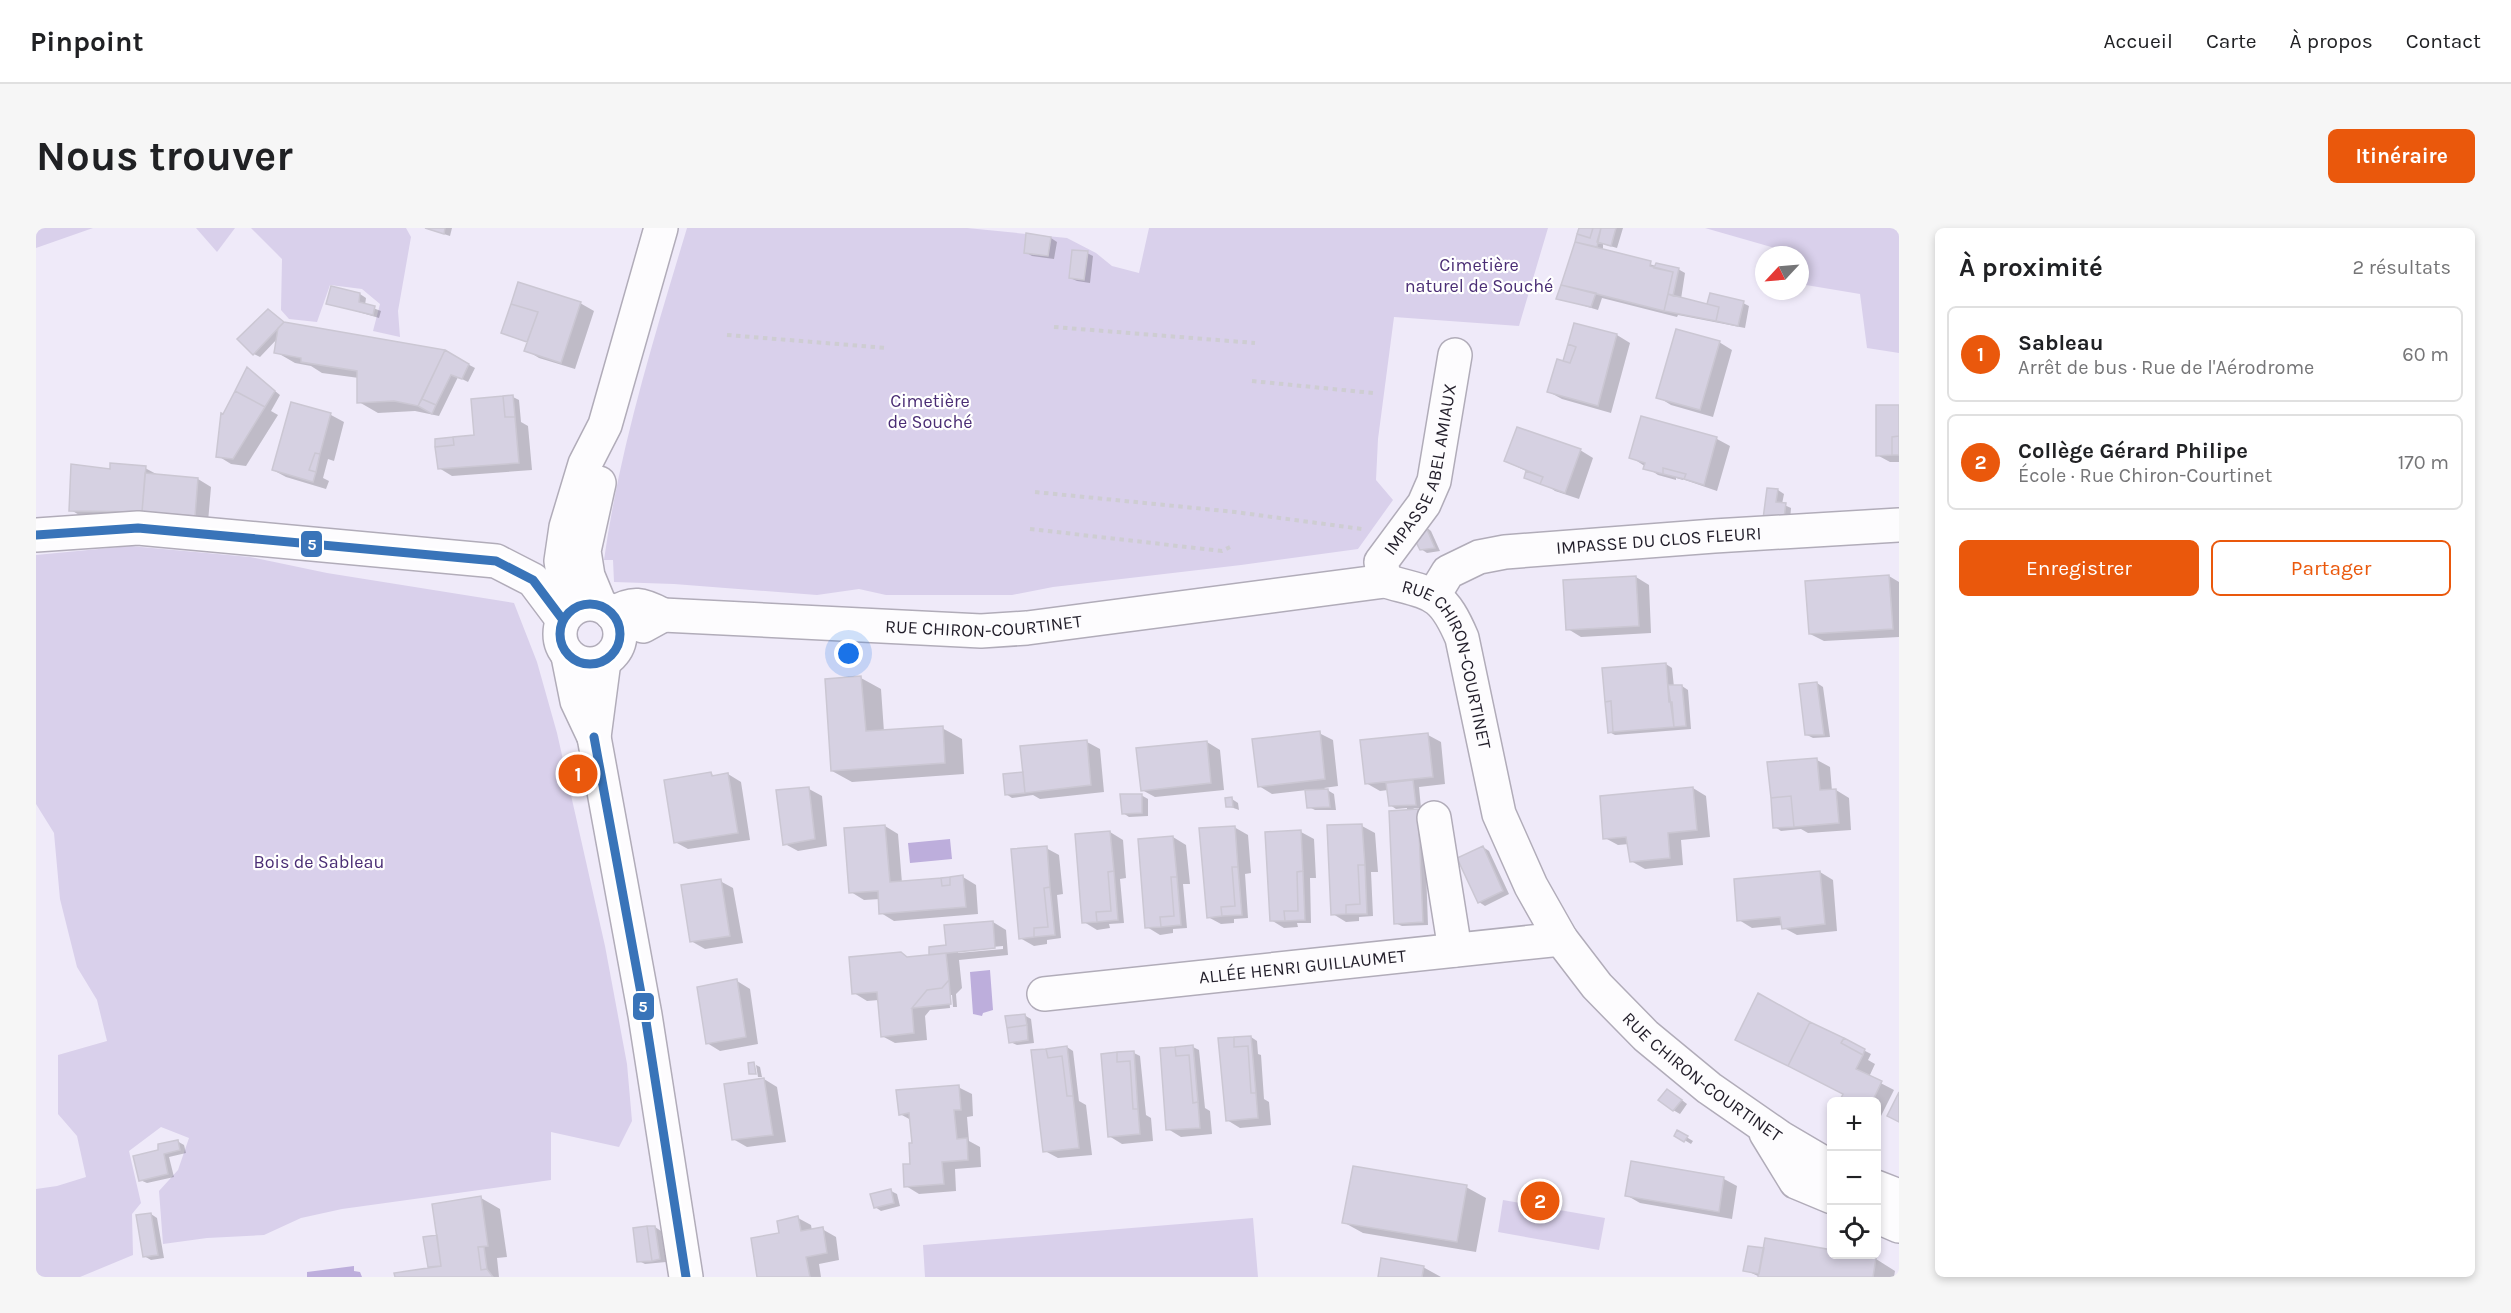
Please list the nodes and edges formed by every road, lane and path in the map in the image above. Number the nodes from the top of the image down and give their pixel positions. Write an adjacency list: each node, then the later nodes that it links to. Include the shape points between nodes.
1 (661, 228): 9 (street)
2 (1054, 327): 4 (path)
3 (727, 335): 5 (path)
4 (1255, 343)
5 (887, 348)
6 (1455, 355): 16 (street, IMPASSE ABEL AMIAUX, via 1434,481 1424,504 1381,562)
7 (1252, 381): 8 (path)
8 (1373, 393)
9 (605, 425): 18 (street, via 602,472 584,551 588,576); 20 (street, via 585,464 566,526 561,561)
10 (1035, 492): 13 (path)
11 (1899, 525): 17 (street, IMPASSE DU CLOS FLEURI, via 1506,552 1479,557 1448,572)
12 (1030, 529): 15 (path, via 1222,551)
13 (1366, 529)
14 (36, 535): 20 (street, via 138,528 496,561 533,580)
15 (1230, 547)
16 (1385, 581): 17 (street, RUE CHIRON-COURTINET); 19 (street, RUE CHIRON-COURTINET, via 992,630)
17 (1434, 595): 25 (street, RUE CHIRON-COURTINET, via 1452,616 1462,638 1499,814 1531,886)
18 (606, 609): 19 (street, RUE CHIRON-COURTINET, via 637,605); 20 (street, via 583,604); 21 (street, via 620,630)
19 (663, 615): 21 (street, via 646,624)
20 (566, 616): 22 (street, via 559,639)
21 (610, 655): 22 (street, via 585,664); 23 (street)
22 (568, 656): 23 (street, via 577,701)
23 (594, 737): 35 (street, via 645,1015)
24 (1434, 818): 26 (street)
25 (1561, 939): 26 (street, ALLÉE HENRI GUILLAUMET); 28 (street, RUE CHIRON-COURTINET, via 1597,986 1646,1036)
26 (1455, 950): 27 (street, ALLÉE HENRI GUILLAUMET)
27 (1044, 994)
28 (1760, 1124): 29 (street, RUE CHIRON-COURTINET); 31 (street, via 1796,1182)
29 (1827, 1165)
30 (1881, 1189): 32 (street)
31 (1827, 1195)
32 (1899, 1196)
33 (1881, 1218): 34 (street)
34 (1899, 1226)
35 (686, 1277)

